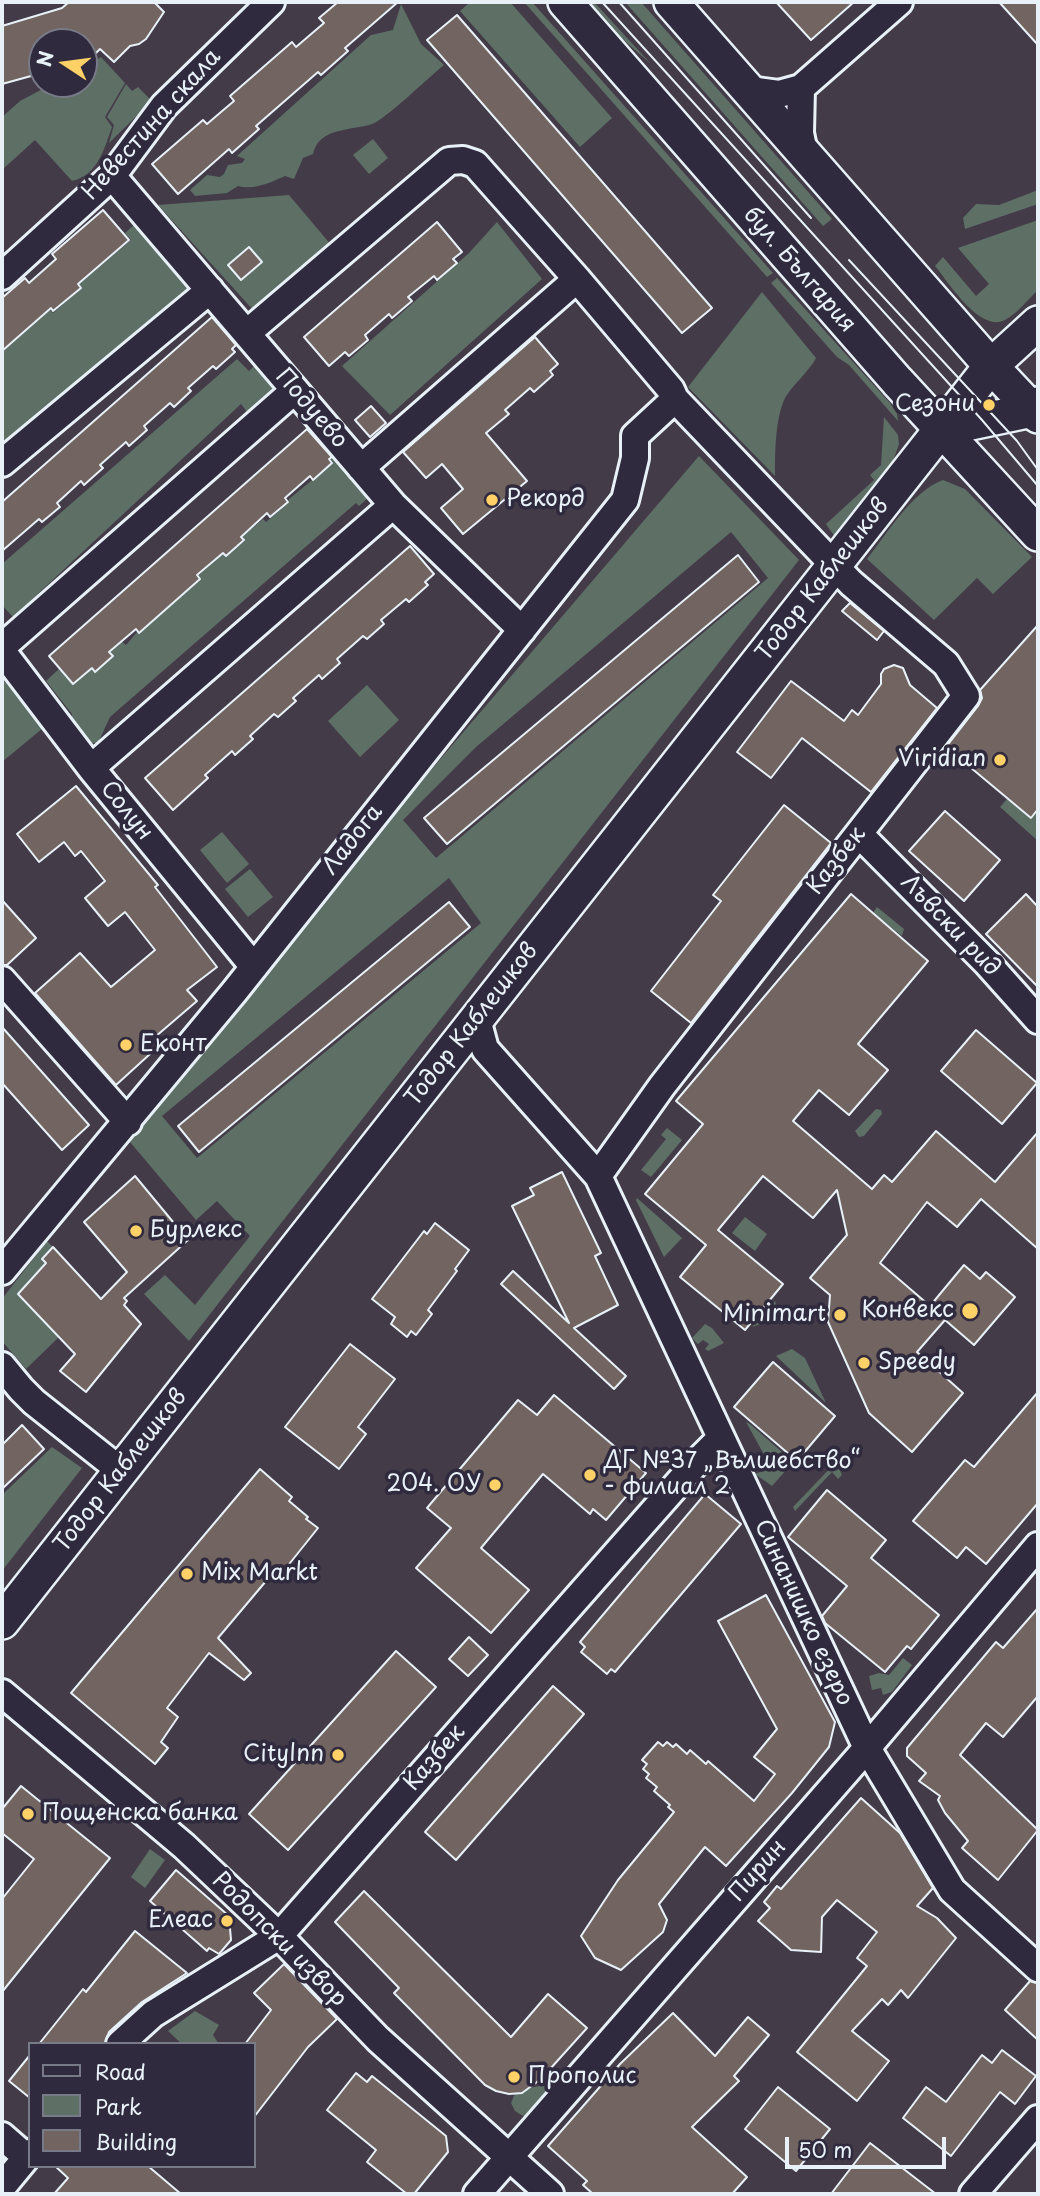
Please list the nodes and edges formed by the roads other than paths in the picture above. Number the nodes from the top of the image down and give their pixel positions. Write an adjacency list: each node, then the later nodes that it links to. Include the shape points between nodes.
1 (271, 2): 8 (street, Невестина скала, via 164,106)
2 (565, 2): 18 (main road, бул. България)
3 (671, 2): 6 (main road)
4 (899, 2): 5 (street)
5 (801, 88): 6 (street, via 779,94); 7 (street)
6 (749, 90): 7 (main road)
7 (804, 153): 14 (main road)
8 (113, 176): 9 (street, Невестина скала); 11 (street, Подуево)
9 (2, 276)
10 (577, 279): 13 (street, via 475,164 449,161); 16 (street); 20 (street)
11 (210, 290): 13 (street, Подуево); 19 (street)
12 (1038, 323): 14 (main road, Тодор Каблешков)
13 (247, 333): 15 (street, Подуево)
14 (991, 366): 17 (main road); 18 (main road, Тодор Каблешков)
15 (295, 390): 20 (street, Подуево); 25 (street)
16 (675, 399): 23 (street); 24 (street, Ладога, via 635,436 625,500)
17 (1036, 410): 18 (main road)
18 (942, 429): 22 (main road, бул. България); 23 (main road, Тодор Каблешков)
19 (2, 463)
20 (361, 468): 21 (street, Подуево)
21 (393, 505): 24 (street, Подуево); 26 (street)
22 (1038, 534)
23 (834, 566): 27 (street, Казбек, via 946,664 966,696); 30 (main road, Тодор Каблешков)
24 (523, 630): 28 (street, Ладога)
25 (2, 649): 26 (street, Солун)
26 (91, 768): 28 (street, Солун)
27 (859, 834): 31 (street, Лъвски рид); 33 (street, Казбек, via 662,1086)
28 (254, 967): 32 (street, Ладога)
29 (2, 980): 32 (street)
30 (477, 1019): 33 (street, Синанишко езеро, via 485,1049); 38 (main road, Тодор Каблешков)
31 (1038, 1020)
32 (128, 1122): 34 (street, Ладога)
33 (598, 1176): 37 (street, Синанишко езеро)
34 (2, 1271)
35 (2, 1366): 36 (street)
36 (11, 1397): 38 (street)
37 (721, 1438): 42 (street, Синанишко езеро); 43 (street, Казбек)
38 (121, 1471): 40 (main road, Тодор Каблешков)
39 (1038, 1546): 42 (street, Пирин)
40 (2, 1622)
41 (2, 1693): 43 (street, Родопски извор, via 184,1846)
42 (867, 1748): 44 (street, Синанишко езеро, via 952,1890); 49 (street, Пирин)
43 (279, 1936): 45 (street, Казбек, via 153,2014); 49 (street, Родопски извор, via 378,2039)
44 (1038, 1968)
45 (122, 2042)
46 (1038, 2119): 53 (street)
47 (2, 2136): 48 (street)
48 (28, 2155): 50 (street)
49 (510, 2158): 51 (street, Пирин); 52 (street, Родопски извор)
50 (2, 2187)
51 (477, 2194)
52 (550, 2194)
53 (973, 2194)

